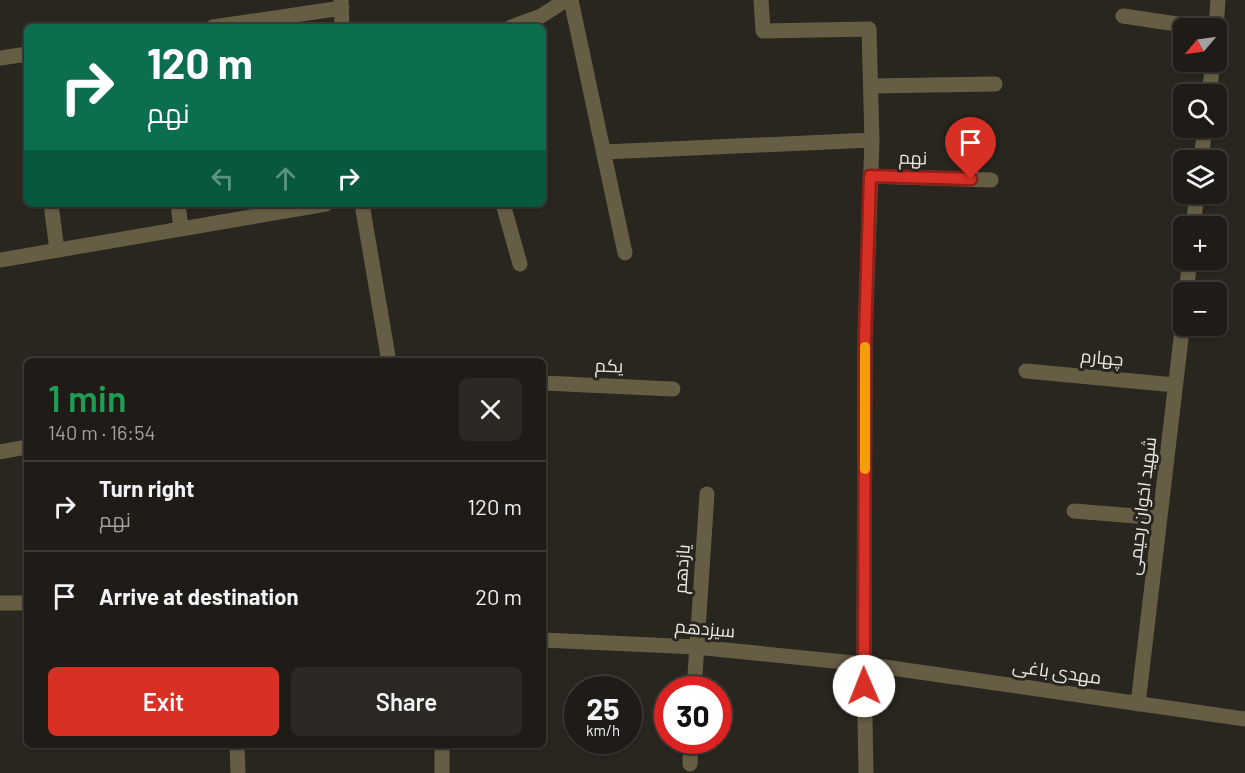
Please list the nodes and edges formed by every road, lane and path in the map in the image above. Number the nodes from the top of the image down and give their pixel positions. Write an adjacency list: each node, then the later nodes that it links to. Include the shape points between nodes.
1 (566, 0): 11 (street)
2 (571, 0): 17 (street)
3 (761, 0): 15 (street, via 763,31 869,29)
4 (1218, 0): 7 (street)
5 (341, 4): 9 (street); 10 (street)
6 (1123, 16): 8 (street)
7 (1217, 18)
8 (1173, 23)
9 (230, 24)
10 (342, 24)
11 (519, 24)
12 (24, 54): 13 (street)
13 (0, 58)
14 (995, 84): 15 (street)
15 (871, 86): 16 (street)
16 (872, 140): 17 (street); 18 (street)
17 (604, 152): 27 (street)
18 (870, 176): 19 (street, نهم); 45 (street, via 865,337)
19 (991, 180)
20 (51, 207): 26 (street)
21 (178, 207): 25 (street)
22 (309, 207): 25 (street)
23 (363, 207): 31 (street)
24 (504, 207): 29 (street)
25 (181, 229): 26 (street)
26 (57, 250): 28 (street)
27 (624, 253)
28 (0, 260)
29 (520, 264)
30 (1181, 336): 34 (street, شهید اخوان رحیمی)
31 (388, 358)
32 (1026, 371): 34 (street, چهارم)
33 (546, 383): 35 (street, یکم)
34 (1175, 385): 40 (street, شهید اخوان رحیمی)
35 (673, 389)
36 (24, 448): 37 (street)
37 (0, 452)
38 (707, 494): 44 (street, یازدهم)
39 (1074, 511): 40 (street)
40 (1160, 518): 47 (street, شهید اخوان رحیمی)
41 (0, 603): 42 (street)
42 (24, 603)
43 (546, 640): 44 (street, سیزدهم)
44 (696, 647): 45 (street, سیزدهم); 46 (street, یازدهم)
45 (864, 664): 47 (street, مهدی باغی); 55 (street)
46 (695, 676)
47 (1138, 704): 48 (street, مهدی باغی)
48 (1245, 719)
49 (237, 748): 53 (street)
50 (442, 748): 54 (street)
51 (690, 754): 52 (street)
52 (690, 764)
53 (238, 773)
54 (442, 773)
55 (866, 773)

